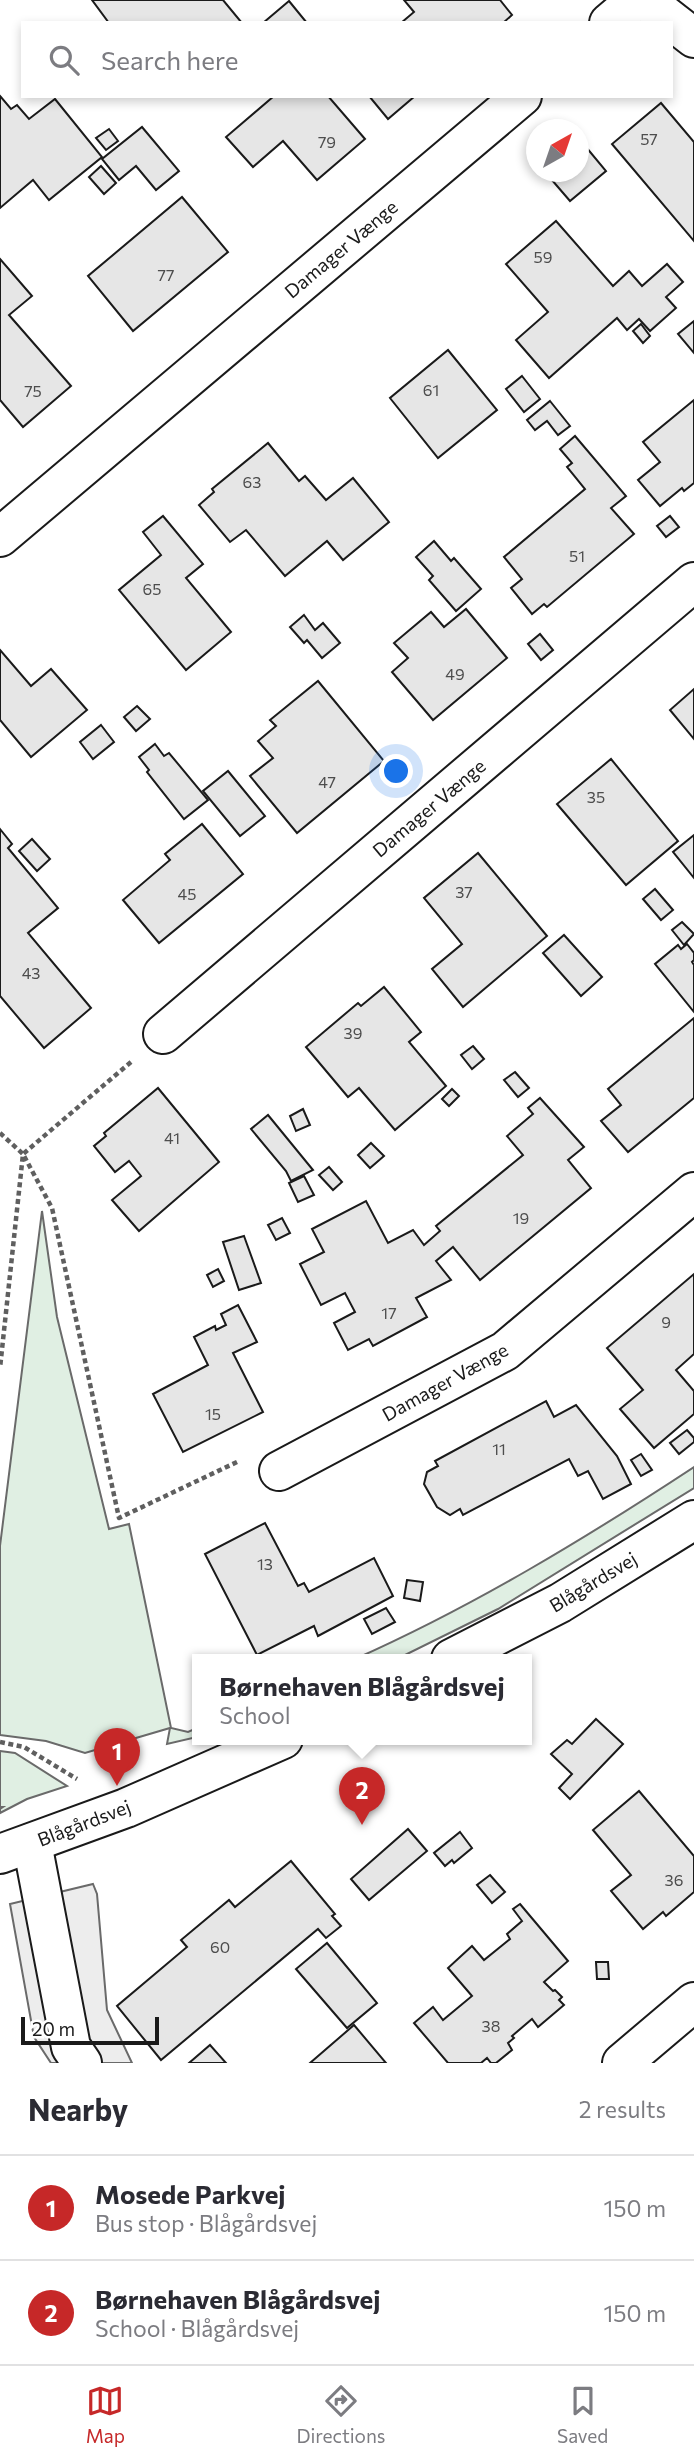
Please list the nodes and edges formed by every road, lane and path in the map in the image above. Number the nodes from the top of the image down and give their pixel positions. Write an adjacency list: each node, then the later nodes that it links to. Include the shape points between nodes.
1 (636, 0): 3 (street)
2 (645, 0): 4 (street)
3 (611, 21)
4 (672, 21)
5 (673, 22): 6 (street)
6 (694, 38)
7 (520, 98): 8 (street, Damager Vænge)
8 (0, 537)
9 (694, 582): 10 (street, Damager Vænge)
10 (163, 1034): 12 (path)
11 (1, 1135): 12 (path)
12 (23, 1154): 14 (path); 15 (path, via 52,1208 119,1518 250,1455)
13 (694, 1192): 15 (street, Damager Vænge, via 505,1351)
14 (0, 1368)
15 (279, 1471)
16 (694, 1520): 17 (street, Blågårdsvej, via 560,1604)
17 (461, 1654)
18 (0, 1742): 20 (path, via 24,1747)
19 (269, 1745): 20 (street, Blågårdsvej)
20 (126, 1808): 21 (street, Blågårdsvej)
21 (16, 1848): 23 (street, via 71,2047)
22 (694, 2002): 24 (street)
23 (82, 2063)
24 (622, 2063)

